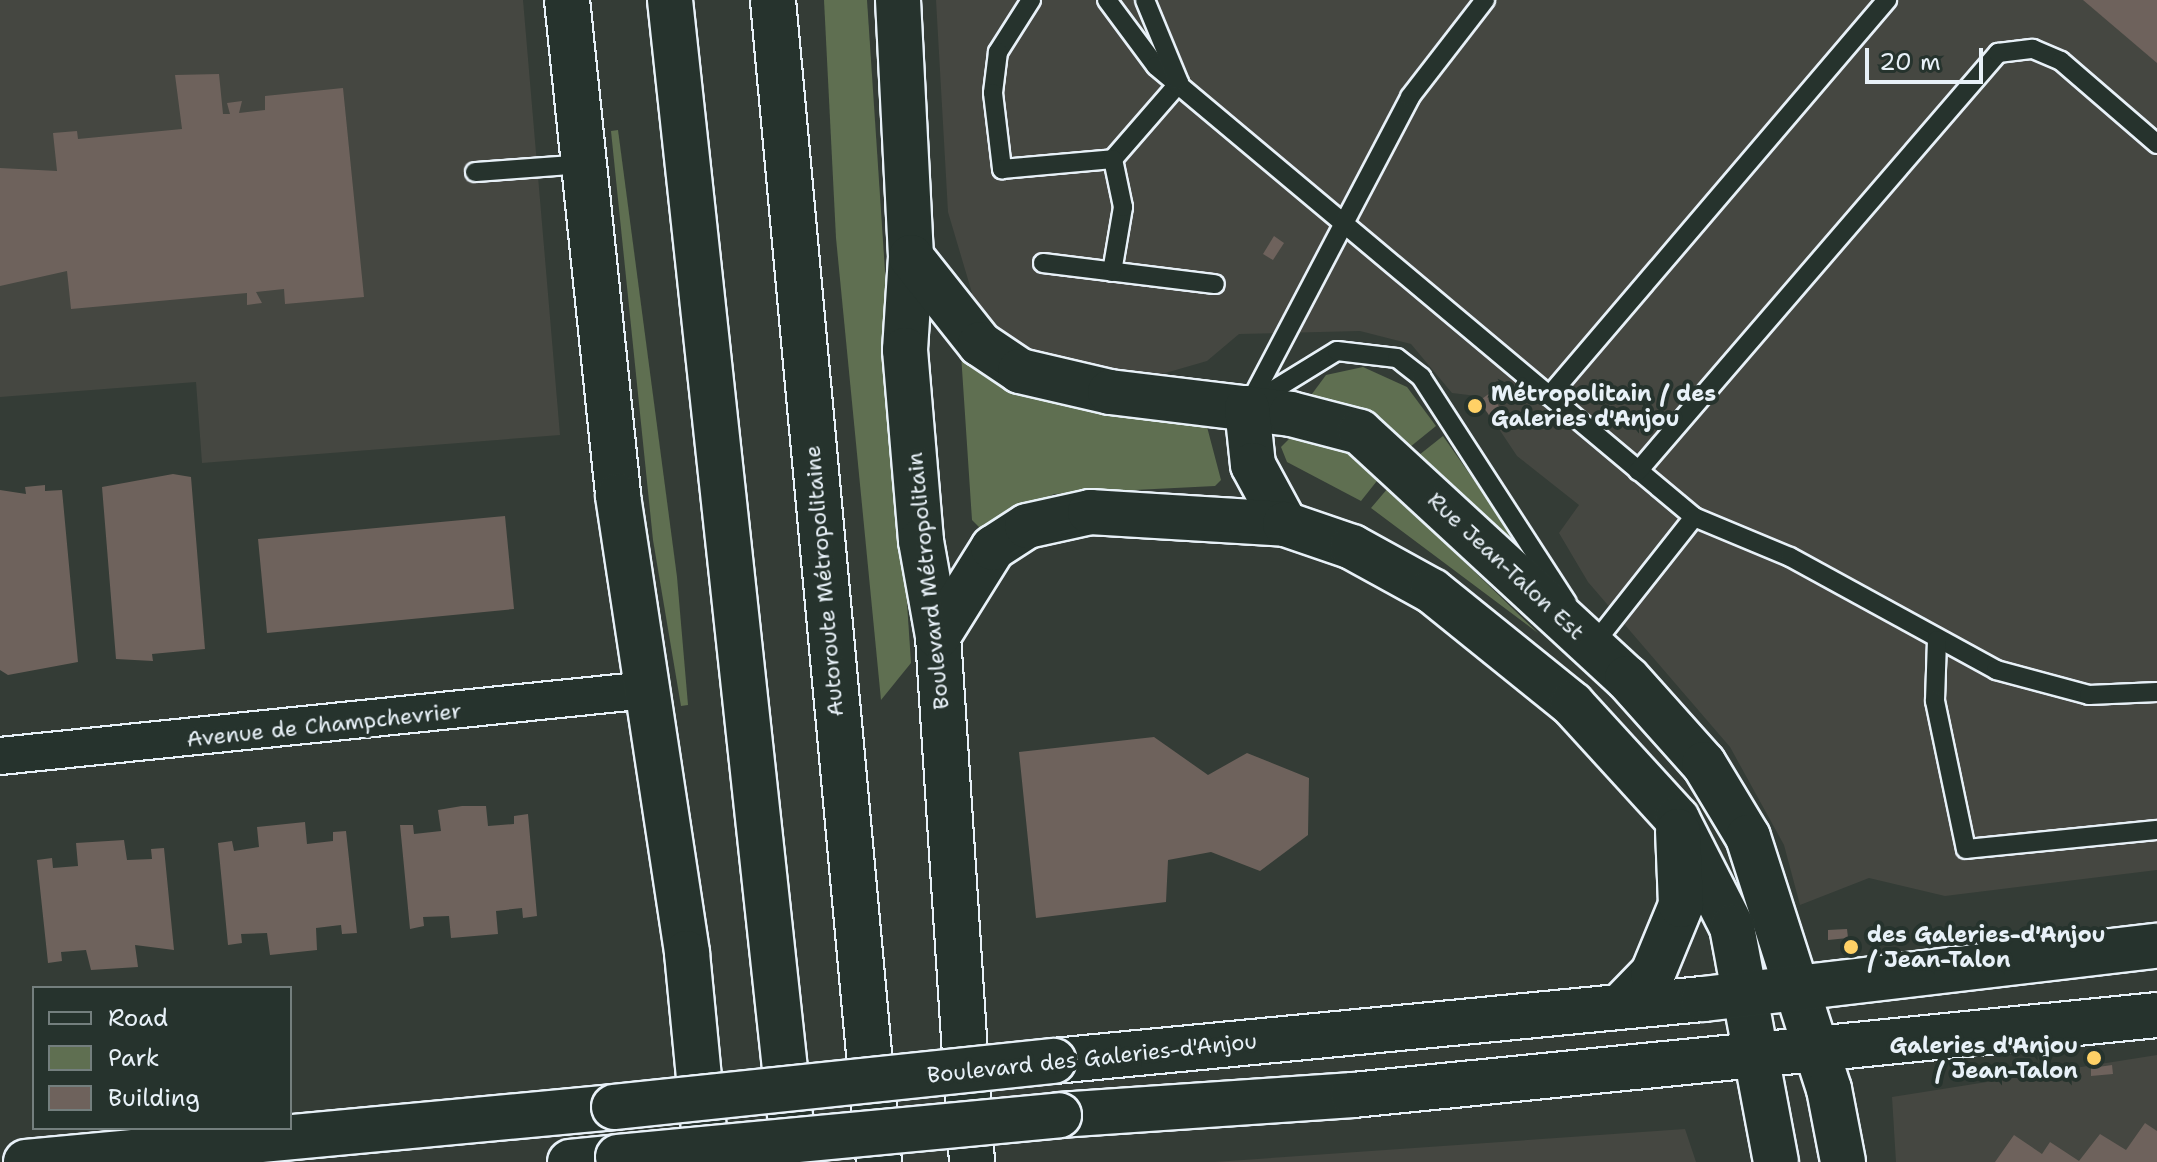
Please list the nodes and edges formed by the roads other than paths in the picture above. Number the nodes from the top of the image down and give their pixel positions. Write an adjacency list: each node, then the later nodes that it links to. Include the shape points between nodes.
1 (567, 0): 13 (main road)
2 (670, 0): 43 (main road)
3 (773, 0): 44 (main road, Autoroute Métropolitaine)
4 (898, 0): 16 (main road, Boulevard Métropolitain)
5 (1031, 0): 12 (lane, via 998,52 993,93 1002,169)
6 (1107, 0): 10 (lane, via 1140,50)
7 (1145, 0): 10 (lane)
8 (1485, 0): 15 (lane, via 1410,97)
9 (1887, 0): 20 (lane)
10 (1179, 83): 12 (lane); 15 (lane)
11 (2157, 144): 22 (lane, via 2061,61 2033,49 1998,53)
12 (1113, 159): 18 (lane, via 1123,207)
13 (584, 164): 14 (lane); 28 (main road, via 618,496)
14 (475, 172)
15 (1346, 222): 20 (lane); 21 (lane)
16 (911, 257): 21 (main road, Rue Jean-Talon Est, via 980,344 1020,371 1110,392); 25 (main road, Boulevard Métropolitain, via 905,350 921,541)
17 (1043, 263): 18 (lane)
18 (1112, 272): 19 (lane)
19 (1215, 284)
20 (1549, 396): 22 (lane)
21 (1247, 408): 24 (main road, via 1253,465); 27 (main road, Rue Jean-Talon Est, via 1360,432); 27 (lane, via 1337,351 1380,352 1409,366 1530,539)
22 (1638, 471): 23 (lane)
23 (1694, 517): 26 (lane, via 1790,557); 27 (lane)
24 (1285, 524): 25 (main road, via 1129,511 1044,520 993,548); 31 (main road, via 1372,557 1471,618 1594,726)
25 (938, 636): 45 (main road, Boulevard Métropolitain)
26 (1937, 640): 29 (lane, via 2054,689); 32 (lane, via 1935,701 1966,849)
27 (1593, 646): 34 (main road, Rue Jean-Talon Est, via 1685,739 1735,811)
28 (647, 690): 30 (street, Avenue de Champchevrier); 42 (main road, via 687,953)
29 (2157, 692)
30 (0, 756)
31 (1677, 819): 35 (main road, via 1732,927); 36 (main road, via 1681,905 1653,973)
32 (2157, 830)
33 (2157, 946): 34 (main road, Boulevard des Galeries-d'Anjou)
34 (1795, 987): 35 (main road, Boulevard des Galeries-d'Anjou); 38 (main road, Rue Jean-Talon Est)
35 (1743, 993): 36 (main road, Boulevard des Galeries-d'Anjou); 39 (main road)
36 (1621, 1006): 40 (main road, Boulevard des Galeries-d'Anjou, bridge)
37 (2157, 1015): 38 (main road)
38 (1818, 1052): 39 (main road); 47 (main road, Rue Jean-Talon Est)
39 (1751, 1057): 41 (main road, bridge); 46 (main road)
40 (26, 1162)
41 (570, 1162)
42 (707, 1162)
43 (795, 1162)
44 (879, 1162)
45 (972, 1162)
46 (1776, 1162)
47 (1843, 1162)

